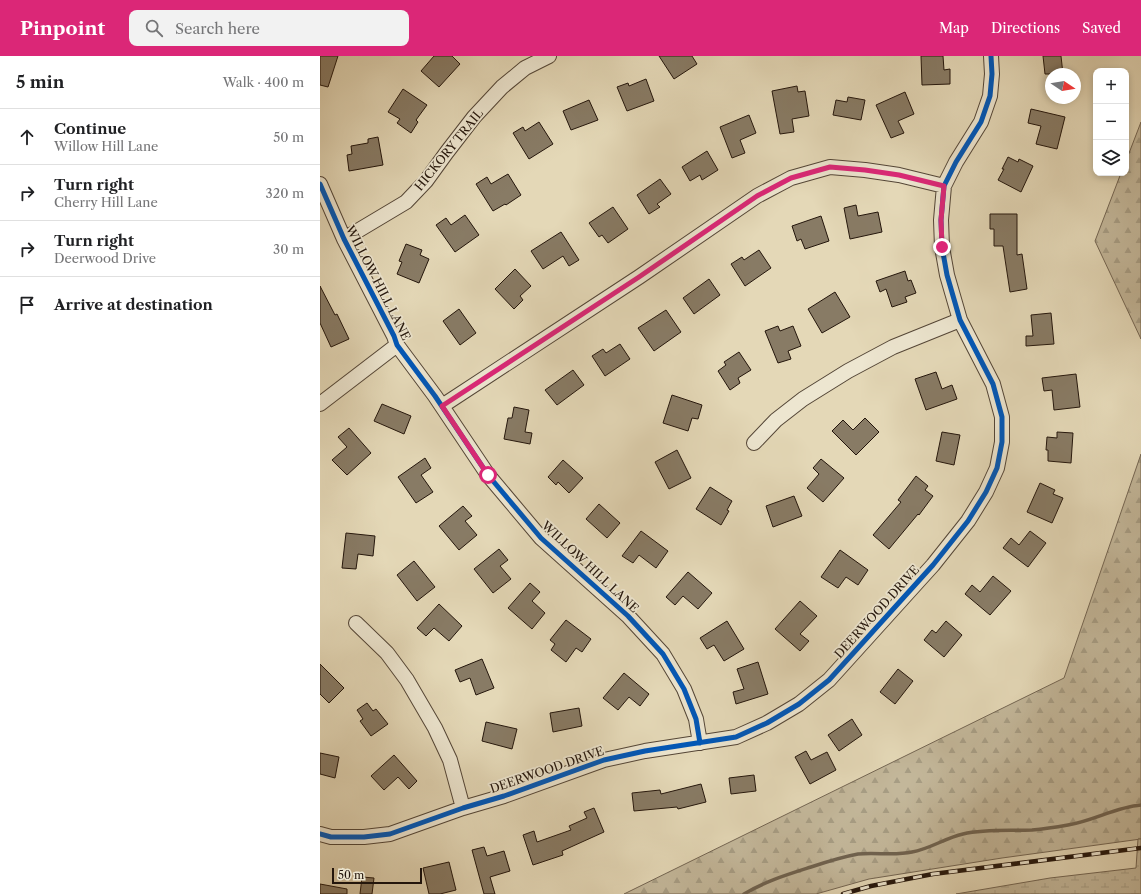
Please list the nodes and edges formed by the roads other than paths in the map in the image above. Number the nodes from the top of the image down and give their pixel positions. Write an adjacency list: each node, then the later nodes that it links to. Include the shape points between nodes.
1 (549, 56): 5 (street, HICKORY TRAIL, via 525,68 502,87 474,117 426,181 406,202)
2 (991, 56): 4 (street, DEERWOOD DRIVE, via 990,96 981,122)
3 (320, 184): 5 (street, WILLOW HILL LANE)
4 (944, 186): 6 (street, DEERWOOD DRIVE, via 942,247); 9 (street, via 899,175 830,167 791,178 757,196)
5 (344, 239): 7 (street, WILLOW HILL LANE)
6 (960, 320): 10 (street, via 893,347 848,371 803,399 776,420); 12 (street, DEERWOOD DRIVE, via 993,384 1002,418 1002,442 997,468 986,492 968,521 933,565 829,680 799,704 761,726 736,738)
7 (397, 345): 8 (street); 9 (street, WILLOW HILL LANE)
8 (320, 404)
9 (442, 406): 12 (street, WILLOW HILL LANE, via 488,475 541,538 628,616 663,654 684,689 696,719)
10 (754, 443)
11 (356, 623): 13 (street, via 387,653 407,680 450,760)
12 (700, 743): 13 (street, DEERWOOD DRIVE, via 604,760)
13 (464, 808): 14 (street, DEERWOOD DRIVE, via 390,834 331,837)
14 (320, 834)

